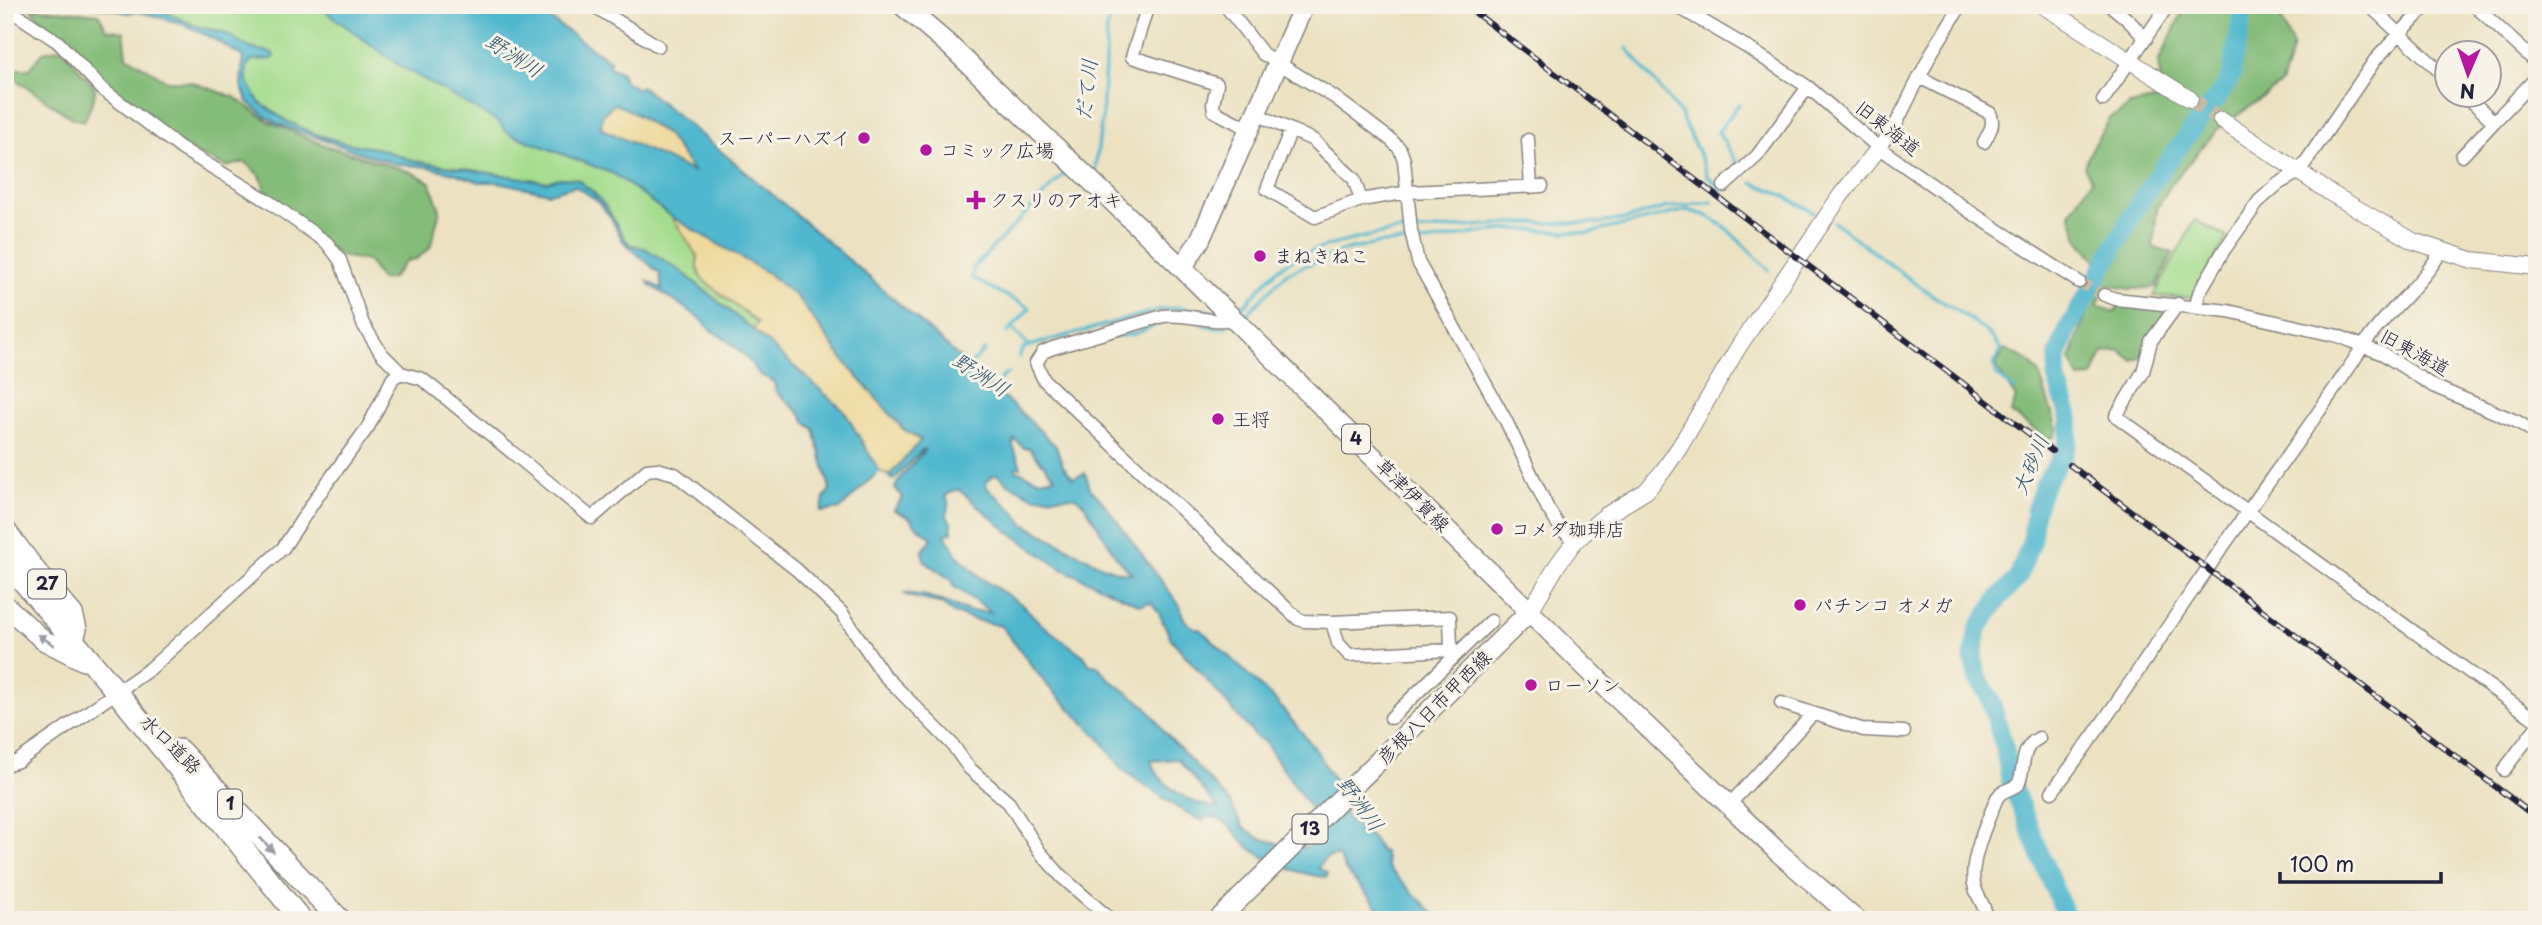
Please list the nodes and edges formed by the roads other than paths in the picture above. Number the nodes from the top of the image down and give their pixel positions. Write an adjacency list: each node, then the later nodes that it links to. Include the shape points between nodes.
1 (592, 5): 17 (street)
2 (902, 5): 42 (main road)
3 (1148, 5): 29 (street, via 1132,57 1217,84 1214,111)
4 (1225, 5): 19 (street, via 1263,54)
5 (1304, 5): 19 (main road)
6 (1675, 5): 24 (street, 旧東海道)
7 (1961, 5): 22 (street)
8 (2042, 5): 18 (street)
9 (2110, 5): 16 (street)
10 (2168, 5): 16 (street)
11 (2369, 5): 15 (street)
12 (2427, 5): 15 (street)
13 (2474, 5): 20 (street)
14 (5, 11): 49 (street, via 58,42 102,89 182,149 327,243 340,260 362,324)
15 (2399, 34): 21 (street); 36 (street, via 2375,60)
16 (2146, 39): 18 (street)
17 (658, 46)
18 (2131, 61): 25 (street); 26 (street)
19 (1279, 62): 29 (main road); 38 (street, via 1334,97 1400,149)
20 (2537, 63)
21 (2434, 66)
22 (1919, 77): 33 (street, via 1990,113 1992,128); 34 (street)
23 (2537, 77): 30 (street)
24 (1808, 87): 34 (street, 旧東海道); 37 (street, via 1757,156)
25 (2190, 99)
26 (2103, 100)
27 (2479, 108): 30 (street)
28 (2221, 120): 36 (street)
29 (1252, 122): 31 (street); 42 (main road, via 1200,240)
30 (2494, 122): 35 (street)
31 (1291, 130): 39 (street, via 1313,140 1354,179); 39 (street, via 1267,188 1315,217)
32 (1528, 140): 38 (street, via 1536,186)
33 (1984, 142)
34 (1879, 148): 43 (street, 旧東海道); 53 (street, via 1841,195 1739,345 1663,471 1646,491)
35 (2462, 156)
36 (2299, 172): 40 (street, via 2381,224); 46 (street, via 2259,201 2224,250)
37 (1724, 186)
38 (1409, 192): 39 (street); 53 (street, via 1418,262 1506,421 1548,509)
39 (1361, 200)
40 (2441, 251): 41 (street, via 2472,260); 48 (street, via 2430,271)
41 (2537, 267)
42 (1182, 268): 47 (main road, 草津伊賀線 / 4)
43 (2079, 282)
44 (2104, 295): 45 (street, 旧東海道)
45 (2178, 304): 46 (street, 旧東海道); 51 (street, via 2151,341 2143,372 2116,416)
46 (2196, 306): 48 (street, 旧東海道, via 2338,336)
47 (1234, 319): 56 (main road, 草津伊賀線 / 4); 58 (street, via 1163,316 1053,348 1043,352 1036,363 1044,380 1298,619)
48 (2363, 346): 50 (street, 旧東海道, via 2433,386); 51 (street)
49 (401, 373): 63 (street, via 393,378 364,433 283,548 151,668); 76 (street, via 422,379 592,518 647,470 675,474 797,570 842,613 883,674 952,744 969,768 1009,803 1062,877)
50 (2537, 434)
51 (2249, 512): 67 (street); 72 (street, via 2105,723)
52 (5, 529): 59 (main road, 27, via 74,614 77,629)
53 (1575, 541): 56 (street)
54 (5, 560): 59 (highway, 水口道路 / 1)
55 (5, 605): 61 (main road, 27, one-way to 55, via 43,640)
56 (1530, 611): 62 (main road, 彦根八日市甲西線 / 13); 73 (main road, 草津伊賀線 / 4)
57 (1491, 621): 60 (street)
58 (1332, 622): 60 (street, via 1338,643 1349,655); 60 (street, via 1450,617)
59 (73, 642): 61 (highway, 水口道路 / 1)
60 (1453, 653): 62 (street); 66 (street)
61 (94, 666): 63 (highway, 水口道路 / 1)
62 (1471, 671): 77 (main road, 彦根八日市甲西線 / 13)
63 (116, 691): 70 (street, via 18,761); 74 (highway, 水口道路 / 1); 75 (highway, 水口道路 / 1, one-way to 75, via 185,755)
64 (1781, 703): 65 (street)
65 (1812, 714): 68 (street, via 1864,730); 73 (street)
66 (1391, 718)
67 (2537, 724): 71 (street)
68 (1904, 732)
69 (2039, 738): 79 (street, via 2030,742 2015,787 2001,793 1980,839 1973,881)
70 (5, 765)
71 (2504, 770)
72 (2052, 792)
73 (1729, 805): 78 (main road, 草津伊賀線 / 4)
74 (301, 920)
75 (340, 920)
76 (1111, 920)
77 (1218, 920)
78 (1856, 920)
79 (1986, 920)

